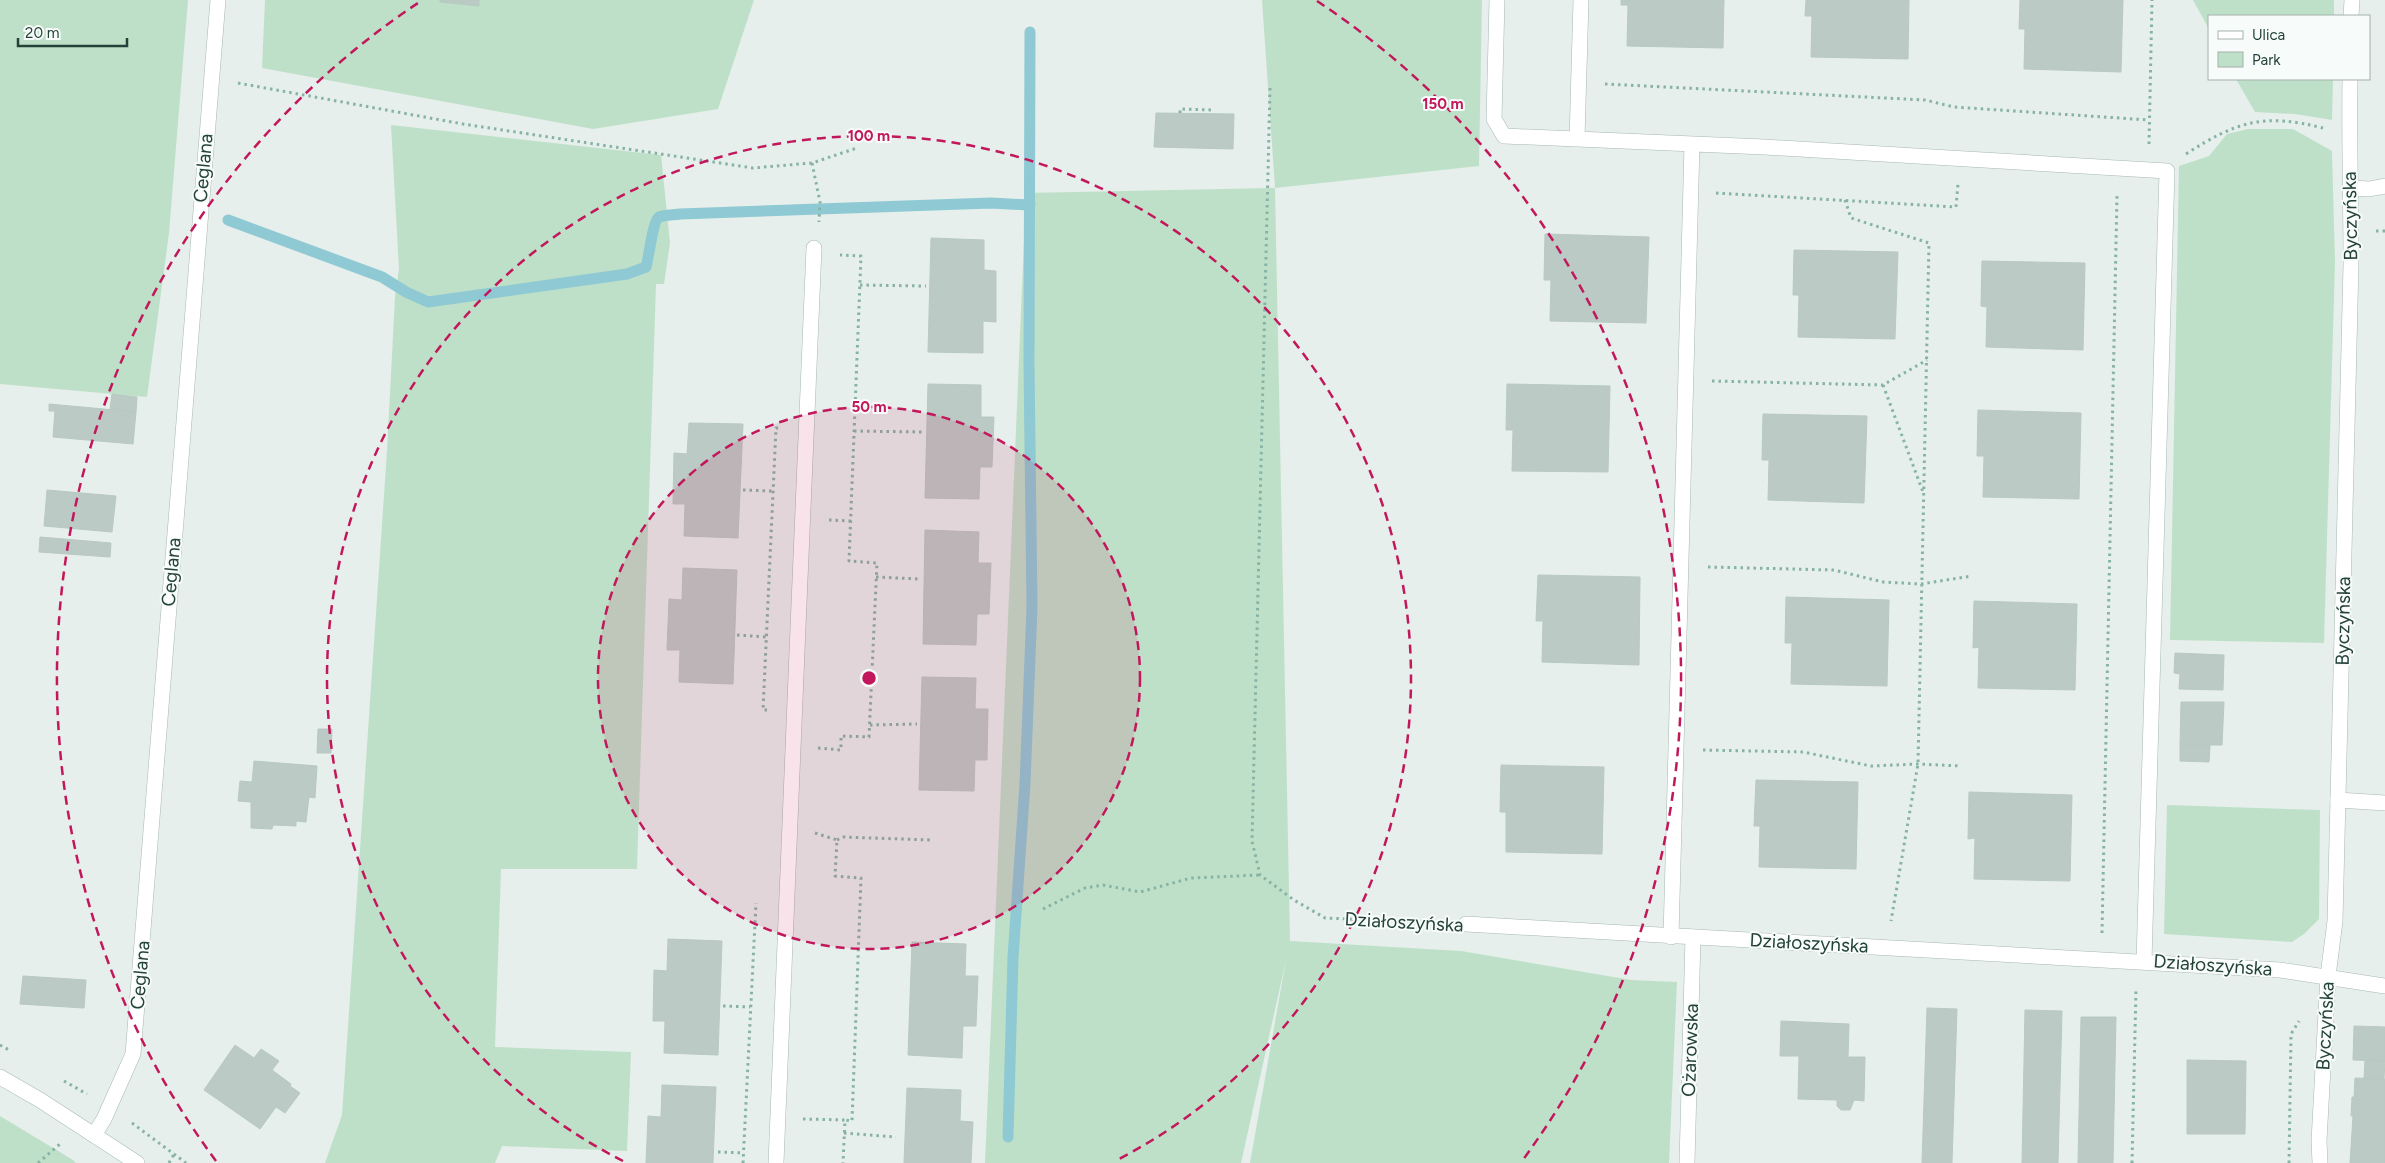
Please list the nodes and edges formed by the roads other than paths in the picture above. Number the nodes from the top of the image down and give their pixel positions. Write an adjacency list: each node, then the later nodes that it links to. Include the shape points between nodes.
1 (218, 0): 21 (street, Ceglana, via 133,1054)
2 (1497, 0): 7 (street, via 1494,119 1504,136)
3 (1581, 0): 7 (street)
4 (2352, 0): 5 (street)
5 (2352, 15)
6 (2350, 80): 10 (street, Byczyńska)
7 (1577, 139): 8 (street)
8 (1692, 144): 15 (street); 17 (street, via 2167,171)
9 (2385, 186): 10 (street)
10 (2351, 188): 12 (street, Byczyńska)
11 (814, 251): 23 (street)
12 (2338, 800): 13 (street); 18 (street, Byczyńska, via 2335,921)
13 (2385, 803)
14 (1466, 924): 15 (street, Działoszyńska)
15 (1671, 937): 16 (street, Działoszyńska)
16 (1693, 937): 17 (street, Działoszyńska); 24 (street, Ożarowska)
17 (2140, 960): 18 (street, Działoszyńska)
18 (2328, 976): 19 (street, Działoszyńska); 25 (street, Byczyńska)
19 (2385, 986)
20 (0, 1076): 21 (street)
21 (94, 1134): 22 (street)
22 (137, 1163)
23 (776, 1163)
24 (1686, 1163)
25 (2320, 1163)

